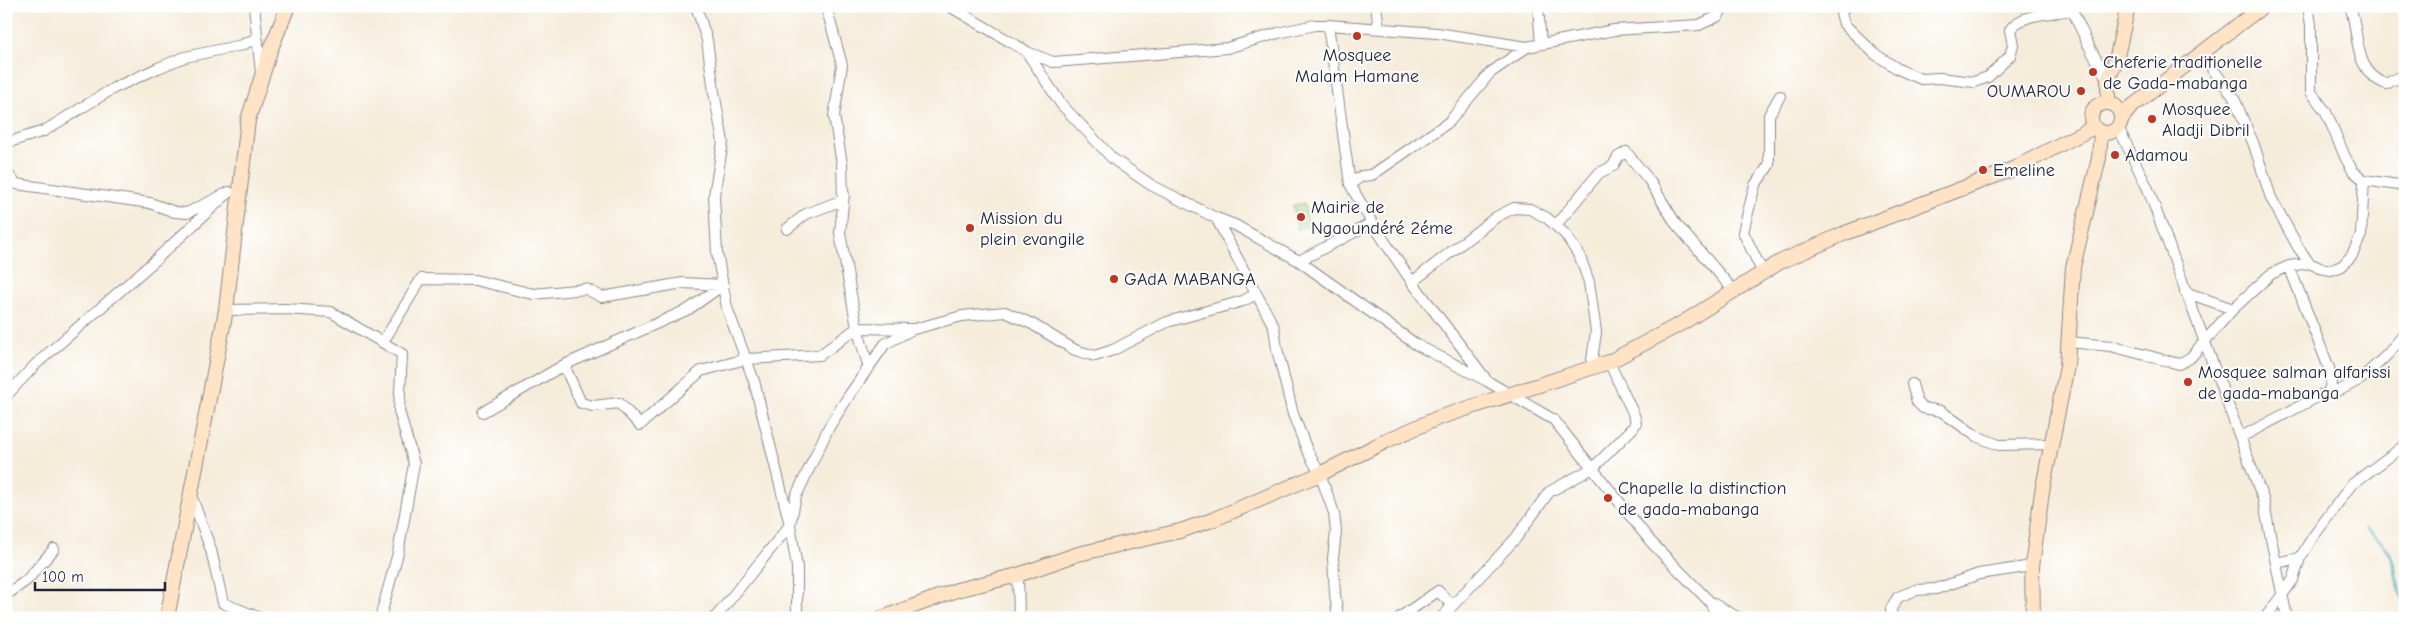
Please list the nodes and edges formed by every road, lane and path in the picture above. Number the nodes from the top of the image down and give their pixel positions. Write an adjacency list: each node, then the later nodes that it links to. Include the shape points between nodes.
1 (254, 6): 17 (street)
2 (288, 6): 22 (street)
3 (696, 6): 46 (street, via 707,40 723,142 714,195 717,253)
4 (826, 6): 36 (street, via 842,65 834,116)
5 (949, 6): 20 (street)
6 (1376, 6): 16 (street)
7 (1538, 6): 18 (street)
8 (1724, 6): 18 (street, via 1718,16 1698,25 1614,30)
9 (1845, 6): 14 (street, via 1841,13 1844,24 1875,54 1898,69 1922,79 1974,82 1988,76 2010,56 2013,45 2010,30 2014,24)
10 (2128, 6): 24 (street)
11 (2263, 6): 21 (street)
12 (2308, 6): 31 (street, via 2311,25 2310,92 2326,112 2353,171)
13 (2350, 6): 23 (street, via 2355,42 2366,66 2386,84 2402,76)
14 (2070, 8): 24 (street)
15 (1328, 25): 16 (street); 20 (street, via 1278,33 1227,48 1053,62); 33 (street)
16 (1379, 28): 19 (street)
17 (257, 38): 22 (street); 29 (street, via 242,45 185,57 158,68 114,88 44,131)
18 (1541, 44): 19 (street)
19 (1527, 47): 33 (street, via 1490,73 1437,132 1372,175 1362,176)
20 (1026, 51): 37 (street, via 1061,104 1113,159 1151,185)
21 (2202, 55): 27 (street, via 2130,108); 42 (street, via 2233,96 2272,198)
22 (262, 79): 32 (street, via 248,120)
23 (2405, 79)
24 (2108, 81): 26 (street)
25 (1780, 96): 44 (street, via 1769,115 1769,165 1755,185 1751,209 1743,226)
26 (2108, 103): 27 (street, via 2119,109); 28 (street, via 2093,110 2091,119)
27 (2119, 123): 28 (street, via 2109,133); 48 (street, via 2148,189)
28 (2097, 129): 44 (street, via 2012,169 1843,234); 56 (street, via 2099,158 2073,267)
29 (6, 143)
30 (6, 172): 35 (street, via 16,184 150,203 175,212 187,213)
31 (2364, 180): 34 (street); 42 (street, via 2362,235 2352,255 2342,266 2331,270)
32 (240, 183): 35 (street); 51 (street)
33 (1350, 184): 38 (street)
34 (2405, 186)
35 (229, 192): 67 (street, via 36,364)
36 (844, 193): 40 (street, via 843,200 806,214); 52 (street, via 840,233)
37 (1216, 218): 41 (street, via 1235,225); 49 (street)
38 (1372, 223): 41 (street); 45 (street)
39 (1556, 225): 45 (street, via 1530,209 1514,208 1496,217); 47 (street, via 1600,174 1626,152 1676,224); 61 (street, via 1580,257 1590,282 1596,332)
40 (787, 229)
41 (1299, 261): 63 (street, via 1418,345)
42 (2310, 263): 43 (street)
43 (2289, 266): 50 (street, via 2271,274); 65 (street, via 2329,368 2331,383)
44 (1763, 273): 47 (street)
45 (1412, 282): 63 (street)
46 (723, 286): 55 (street, via 683,284 602,297 586,290 533,294 475,280 420,279); 58 (street, via 727,308); 60 (street, via 689,309)
47 (1735, 292): 59 (street)
48 (2185, 292): 50 (street); 57 (street)
49 (1256, 294): 53 (street, via 1167,322 1095,356 1075,350 1005,312 962,316); 73 (street, via 1274,327 1293,414)
50 (2233, 309): 57 (street)
51 (226, 310): 55 (street, via 331,312); 74 (street)
52 (857, 328): 53 (street); 58 (street, via 820,355); 62 (street)
53 (914, 329): 62 (street, via 885,344)
54 (2405, 333): 65 (street, via 2361,379)
55 (383, 342): 89 (street, via 402,354 399,411 414,464 398,553)
56 (2068, 342): 57 (street, via 2112,346 2179,364 2190,358); 70 (street, via 2067,366)
57 (2203, 342): 69 (street)
58 (746, 359): 60 (street, via 701,372 640,426 620,403 593,406 581,403); 75 (street, via 767,428)
59 (1609, 362): 61 (street); 72 (street, via 1636,423)
60 (564, 365): 68 (street)
61 (1591, 367): 66 (street)
62 (869, 368): 75 (street, via 829,427 796,496)
63 (1487, 381): 66 (street)
64 (1912, 384): 70 (street, via 1917,402 1923,408 1941,411 1976,436 1999,445)
65 (2328, 393): 69 (street)
66 (1509, 394): 72 (street, via 1554,420); 73 (street, via 1438,418)
67 (6, 396)
68 (482, 412)
69 (2241, 437): 78 (street, via 2263,499)
70 (2052, 444): 79 (street)
71 (2404, 444): 77 (street, via 2351,485)
72 (1593, 468): 83 (street, via 1651,542); 84 (street, via 1549,492 1516,538)
73 (1320, 474): 80 (street, via 1180,531 1078,554); 86 (street, via 1334,513 1334,576)
74 (191, 495): 87 (street); 88 (street, via 211,550 223,603)
75 (790, 525): 90 (street); 91 (street, via 797,567)
76 (54, 549): 82 (street, via 27,580)
77 (2300, 558): 78 (street); 81 (street, via 2294,580)
78 (2276, 564): 81 (street)
79 (2032, 566): 98 (street, via 1979,574 1936,589 1916,590 1898,597 1891,609); 99 (street)
80 (1018, 575): 85 (street, via 957,590); 93 (street)
81 (2281, 594): 100 (street); 101 (street)
82 (6, 595)
83 (1710, 602): 96 (street); 97 (street)
84 (1452, 606): 94 (street, via 1438,591); 95 (street)
85 (905, 614): 92 (street)
86 (1341, 616)
87 (167, 618)
88 (260, 618)
89 (380, 618)
90 (715, 618)
91 (797, 618)
92 (882, 618)
93 (1019, 618)
94 (1399, 618)
95 (1441, 618)
96 (1718, 618)
97 (1739, 618)
98 (1892, 618)
99 (2033, 618)
100 (2264, 618)
101 (2287, 618)

